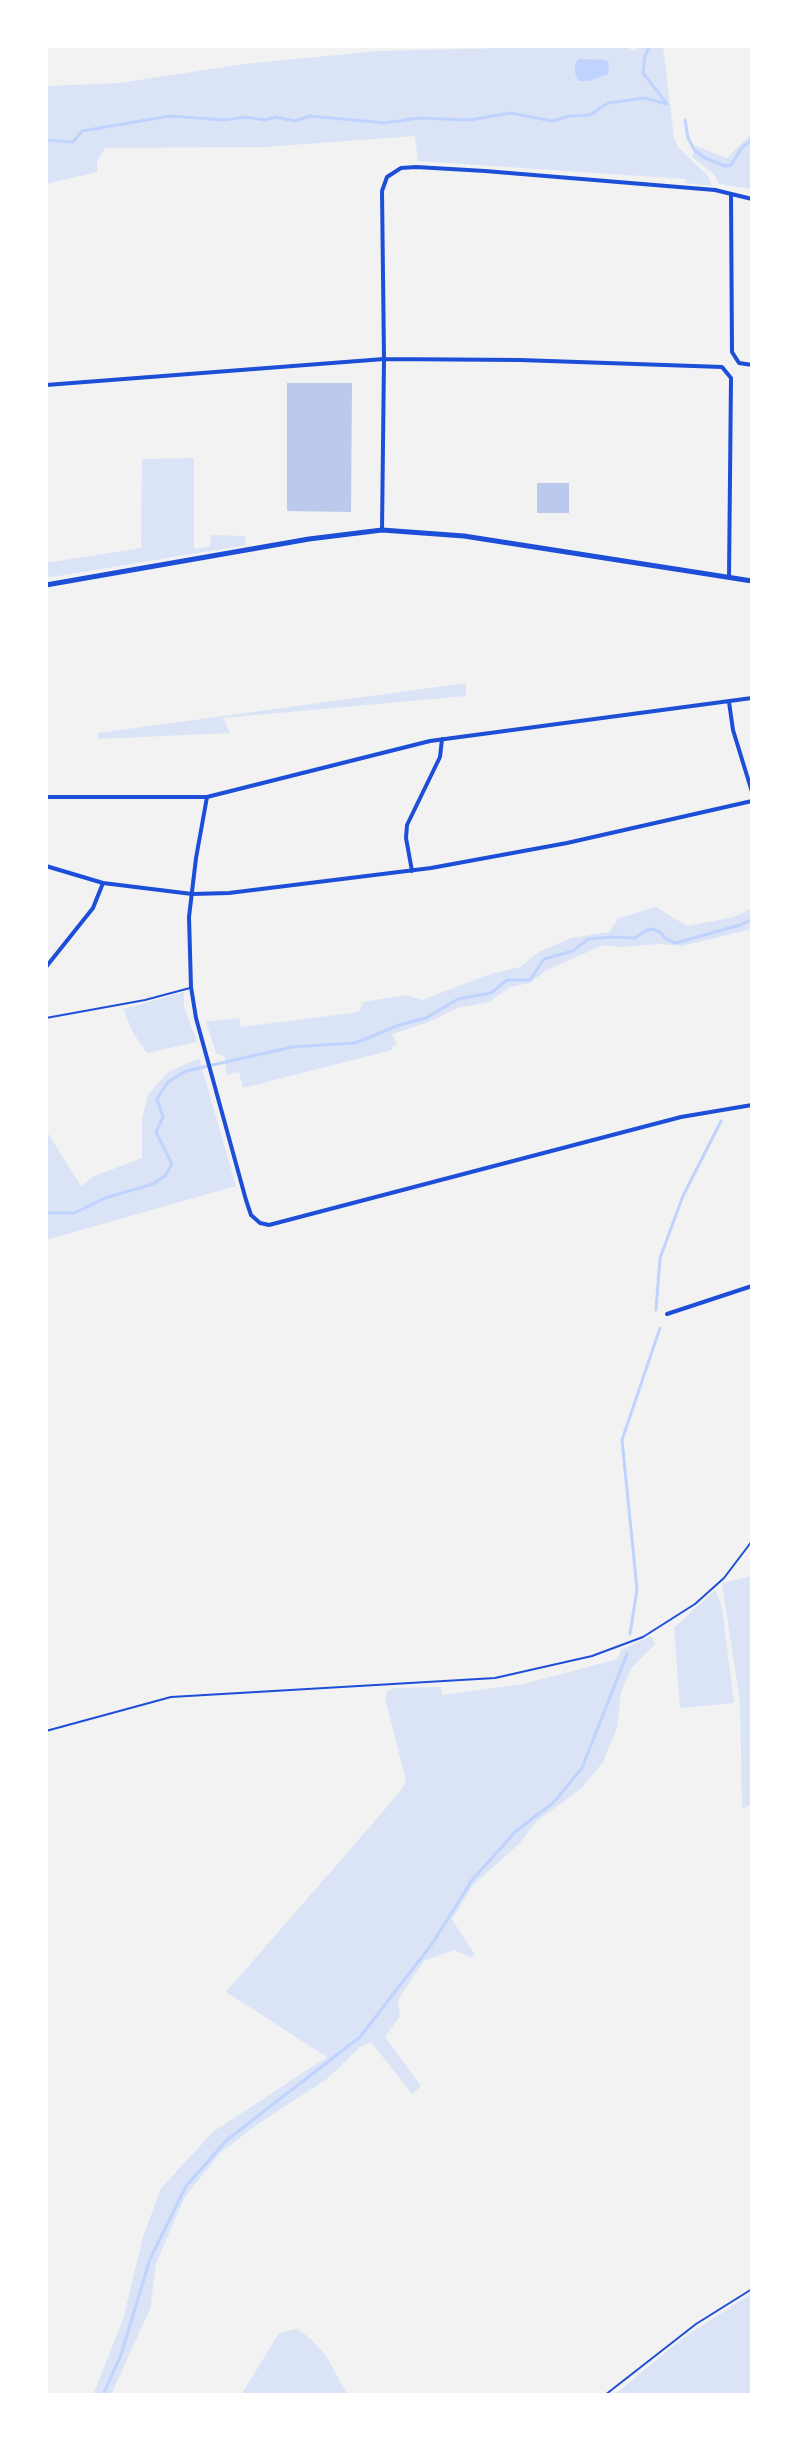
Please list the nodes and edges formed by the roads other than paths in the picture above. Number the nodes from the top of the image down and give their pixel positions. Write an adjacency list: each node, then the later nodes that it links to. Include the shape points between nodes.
1 (731, 195): 2 (street); 3 (street, via 655,184 416,167 394,172 382,191); 4 (street, via 731,347 736,361)
2 (752, 199)
3 (384, 359): 5 (street); 6 (street); 7 (street, via 726,369 731,378)
4 (752, 365)
5 (46, 385)
6 (382, 530): 7 (street, via 464,536); 9 (street)
7 (729, 577): 8 (street)
8 (752, 581)
9 (46, 585)
10 (752, 698): 11 (street)
11 (729, 702): 12 (street); 13 (street)
12 (442, 739): 15 (street); 18 (street, via 440,757 407,825)
13 (752, 792)
14 (46, 797): 15 (street)
15 (207, 797): 20 (street)
16 (752, 801): 18 (street)
17 (46, 866): 19 (street)
18 (412, 871): 20 (street)
19 (103, 883): 20 (street); 21 (street, via 93,908)
20 (192, 894): 22 (street)
21 (46, 967)
22 (191, 987): 23 (lane); 24 (street, via 249,1210 254,1219 269,1225 681,1117)
23 (46, 1018)
24 (752, 1105)
25 (752, 1286): 26 (street)
26 (667, 1314)

